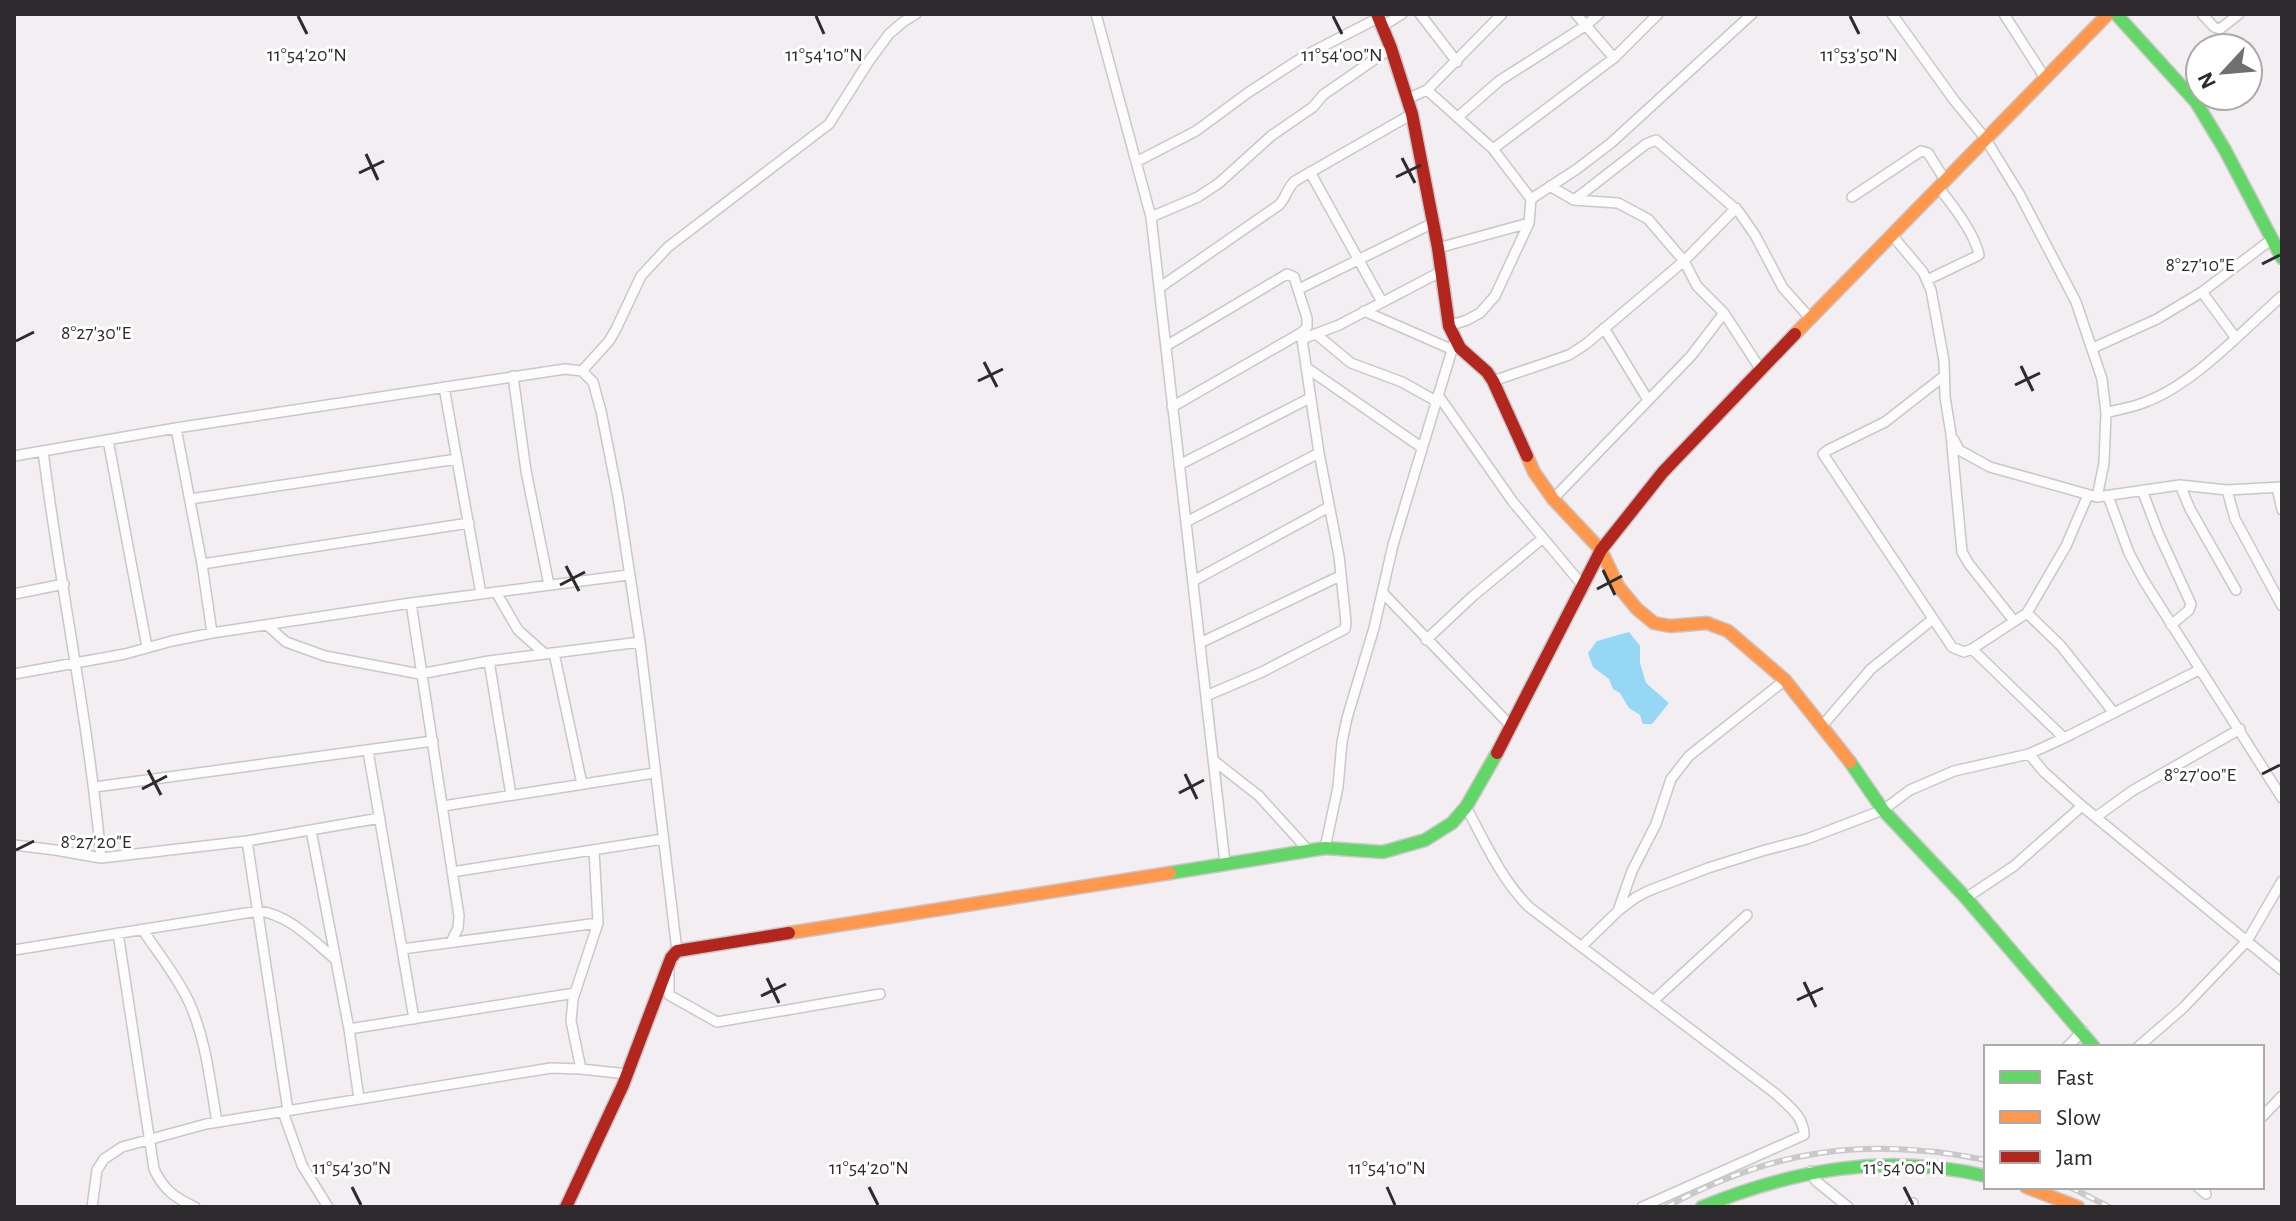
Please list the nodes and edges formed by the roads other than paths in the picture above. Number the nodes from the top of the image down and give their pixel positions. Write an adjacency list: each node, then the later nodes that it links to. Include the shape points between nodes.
1 (916, 14): 65 (street, via 889,34 829,124 668,247 641,276 609,341)
2 (1096, 14): 28 (street)
3 (1402, 14): 16 (street)
4 (1420, 14): 20 (street)
5 (1502, 14): 20 (street)
6 (1576, 14): 17 (street)
7 (1599, 14): 17 (street)
8 (1658, 14): 19 (street)
9 (1752, 14): 31 (street, via 1611,143)
10 (1892, 14): 26 (street)
11 (2004, 14): 21 (street)
12 (2108, 14): 21 (street)
13 (2116, 14): 40 (street, via 2188,90)
14 (2202, 14): 15 (street, via 2220,29)
15 (2239, 14)
16 (1379, 19): 18 (street); 28 (street, via 1306,55 1196,131)
17 (1585, 26): 19 (street); 25 (street, via 1499,81)
18 (1391, 48): 23 (street); 36 (street, via 1323,95 1219,183)
19 (1614, 58): 27 (street)
20 (1457, 62): 22 (street)
21 (2045, 78): 26 (street)
22 (1427, 90): 23 (street); 25 (street)
23 (1407, 99): 24 (street)
24 (1412, 114): 29 (street); 37 (street)
25 (1459, 116): 27 (street)
26 (1985, 138): 30 (street); 62 (street, via 2076,302)
27 (1493, 149): 33 (street)
28 (1136, 162): 36 (street)
29 (1310, 172): 43 (street); 47 (street, via 1289,186 1279,205)
30 (1941, 183): 32 (street, via 1928,153 1921,151); 39 (street); 46 (street, via 1979,255)
31 (1550, 186): 33 (street); 34 (street)
32 (1852, 197)
33 (1531, 199): 38 (street)
34 (1574, 200): 35 (street, via 1656,140); 44 (street, via 1618,203 1635,210)
35 (1736, 208): 44 (street); 54 (street, via 1783,288)
36 (1151, 217): 47 (street)
37 (1433, 223): 41 (street); 43 (street)
38 (1529, 223): 41 (street); 55 (street, via 1495,296 1480,313)
39 (1891, 234): 46 (street); 54 (street)
40 (2272, 239): 42 (street); 49 (street)
41 (1438, 248): 45 (street)
42 (2282, 258)
43 (1359, 259): 48 (street); 51 (street)
44 (1684, 261): 53 (street, via 1697,286); 56 (street)
45 (1442, 271): 51 (street); 55 (street)
46 (1927, 280): 67 (street)
47 (1159, 288): 61 (street)
48 (1299, 289): 58 (street, via 1308,323); 61 (street, via 1287,274)
49 (2202, 292): 59 (street); 62 (street)
50 (2282, 296): 59 (street)
51 (1382, 302): 52 (street)
52 (1364, 311): 57 (street); 60 (street)
53 (1724, 313): 64 (street); 72 (street)
54 (1810, 318): 64 (street)
55 (1449, 326): 60 (street)
56 (1604, 328): 68 (street, via 1569,355); 72 (street)
57 (1316, 334): 58 (street); 71 (street, via 1351,363)
58 (1302, 336): 63 (street); 73 (street)
59 (2235, 337): 74 (street, via 2171,390)
60 (1453, 345): 68 (street); 71 (street)
61 (1166, 346): 73 (street)
62 (2093, 348): 74 (street)
63 (1307, 368): 70 (street); 78 (street)
64 (1761, 370): 97 (street, via 1663,472)
65 (582, 371): 66 (street); 99 (street, via 593,382 601,411)
66 (513, 376): 69 (street); 103 (street)
67 (1944, 376): 76 (street); 113 (street, via 1885,422 1823,454)
68 (1493, 381): 91 (street, via 1534,472)
69 (444, 387): 75 (street); 82 (street)
70 (1310, 398): 80 (street); 83 (street)
71 (1437, 398): 78 (street); 96 (street)
72 (1648, 400): 91 (street)
73 (1172, 407): 83 (street)
74 (2106, 413): 88 (street, via 2104,463)
75 (176, 428): 77 (street); 90 (street)
76 (1951, 434): 88 (street, via 1959,450 1990,467); 114 (street, via 1962,552)
77 (108, 440): 79 (street); 121 (street)
78 (1421, 447): 107 (street)
79 (43, 451): 81 (street); 102 (street)
80 (1319, 453): 92 (street); 94 (street)
81 (14, 456)
82 (457, 459): 90 (street); 95 (street)
83 (1179, 465): 94 (street)
84 (2180, 485): 86 (street); 87 (street); 105 (street)
85 (2279, 487): 87 (street); 93 (street)
86 (2142, 490): 89 (street); 116 (street, via 2191,604)
87 (2227, 490): 111 (street, via 2235,519)
88 (2092, 496): 89 (street); 112 (street)
89 (2108, 496): 116 (street, via 2129,553)
90 (190, 499): 98 (street)
91 (1553, 499): 97 (street)
92 (1329, 507): 100 (street); 101 (street)
93 (2282, 510)
94 (1186, 522): 101 (street)
95 (469, 523): 98 (street); 109 (street)
96 (1543, 538): 104 (street); 118 (street)
97 (1601, 550): 104 (street); 129 (street, via 1618,586 1654,623 1707,623 1728,631)
98 (202, 564): 117 (street)
99 (628, 575): 103 (street); 119 (street)
100 (1340, 576): 120 (street); 130 (street, via 1345,629)
101 (1193, 581): 120 (street)
102 (64, 584): 108 (street); 125 (street)
103 (549, 585): 106 (street)
104 (1584, 587): 133 (street)
105 (2236, 590)
106 (496, 592): 109 (street); 123 (street, via 518,630)
107 (1382, 592): 118 (street); 155 (street, via 1347,718)
108 (14, 594)
109 (481, 594): 110 (street)
110 (411, 603): 115 (street); 128 (street)
111 (2282, 606)
112 (2027, 613): 114 (street); 131 (street)
113 (1933, 619): 122 (street, via 1952,647); 132 (street, via 1871,669)
114 (2014, 621): 122 (street)
115 (267, 625): 117 (street); 128 (street, via 286,642 325,656)
116 (2171, 625): 126 (street)
117 (212, 633): 121 (street)
118 (1426, 640): 133 (street)
119 (640, 642): 123 (street); 140 (street)
120 (1200, 643): 130 (street)
121 (147, 647): 125 (street)
122 (1972, 649): 135 (street)
123 (550, 654): 124 (street); 141 (street)
124 (489, 661): 128 (street); 143 (street)
125 (75, 662): 127 (street); 142 (street)
126 (2199, 670): 131 (street); 134 (street)
127 (14, 674)
128 (420, 674): 136 (street)
129 (1785, 680): 132 (street); 164 (street, via 1676,770)
130 (1206, 696): 139 (street)
131 (2114, 713): 135 (street)
132 (1822, 726): 148 (street)
133 (1512, 727): 147 (street)
134 (2240, 729): 144 (street); 149 (street)
135 (2064, 738): 138 (street)
136 (433, 741): 137 (street); 145 (street)
137 (368, 751): 142 (street); 150 (street)
138 (2029, 754): 146 (street); 148 (street, via 1924,782)
139 (1213, 760): 157 (street, via 1259,796); 159 (street)
140 (654, 773): 141 (street); 152 (street)
141 (582, 784): 143 (street)
142 (95, 787): 158 (street)
143 (511, 795): 145 (street)
144 (2282, 798)
145 (443, 806): 160 (street)
146 (2082, 806): 149 (street); 162 (street, via 2014,866)
147 (1466, 807): 155 (street, via 1425,840 1383,852); 171 (street, via 1513,891)
148 (1883, 810): 162 (street); 164 (street, via 1708,868 1648,891)
149 (2096, 817): 169 (street)
150 (380, 818): 151 (street); 172 (street)
151 (311, 830): 153 (street); 175 (street)
152 (663, 839): 156 (street); 174 (street)
153 (247, 841): 158 (street); 163 (street)
154 (14, 845): 158 (street)
155 (1325, 848): 157 (street)
156 (594, 850): 160 (street); 166 (street)
157 (1308, 850): 159 (street)
158 (101, 858)
159 (1225, 863): 174 (street)
160 (452, 872): 170 (street, via 459,916)
161 (2282, 881): 169 (street)
162 (1966, 898): 183 (street)
163 (258, 911): 167 (street); 175 (street, via 285,919); 191 (street)
164 (1618, 911): 171 (street)
165 (1747, 915): 180 (street)
166 (598, 923): 170 (street); 178 (street)
167 (142, 929): 168 (street); 193 (street, via 191,1005)
168 (118, 933): 173 (street); 194 (street)
169 (2247, 941): 177 (street); 186 (street)
170 (451, 942): 172 (street)
171 (1582, 946): 180 (street)
172 (402, 949): 181 (street)
173 (14, 950)
174 (677, 951): 176 (street)
175 (336, 960): 182 (street)
176 (669, 963): 179 (street, via 669,995 717,1022); 188 (street)
177 (2282, 970)
178 (575, 993): 181 (street); 187 (street, via 571,1021)
179 (880, 994)
180 (1653, 1001): 202 (street, via 1776,1094 1795,1112 1804,1135)
181 (414, 1019): 182 (street)
182 (349, 1029): 190 (street)
183 (2083, 1031): 184 (street); 185 (street)
184 (2069, 1045)
185 (2093, 1045)
186 (2140, 1045)
187 (581, 1069): 188 (street); 190 (street, via 520,1072)
188 (627, 1074): 201 (street)
189 (2282, 1096): 192 (street)
190 (359, 1099): 191 (street)
191 (286, 1111): 193 (street); 200 (street, via 302,1165)
192 (2264, 1115)
193 (217, 1122): 194 (street)
194 (148, 1139): 198 (street, via 104,1159 97,1170); 199 (street, via 160,1181)
195 (1811, 1171): 196 (street, via 1855,1164 1907,1165); 203 (street, via 1746,1188); 204 (street)
196 (1984, 1176)
197 (2031, 1189): 205 (street)
198 (92, 1207)
199 (195, 1207)
200 (328, 1207)
201 (566, 1207)
202 (1642, 1207)
203 (1702, 1207)
204 (1848, 1207)
205 (2078, 1207)

